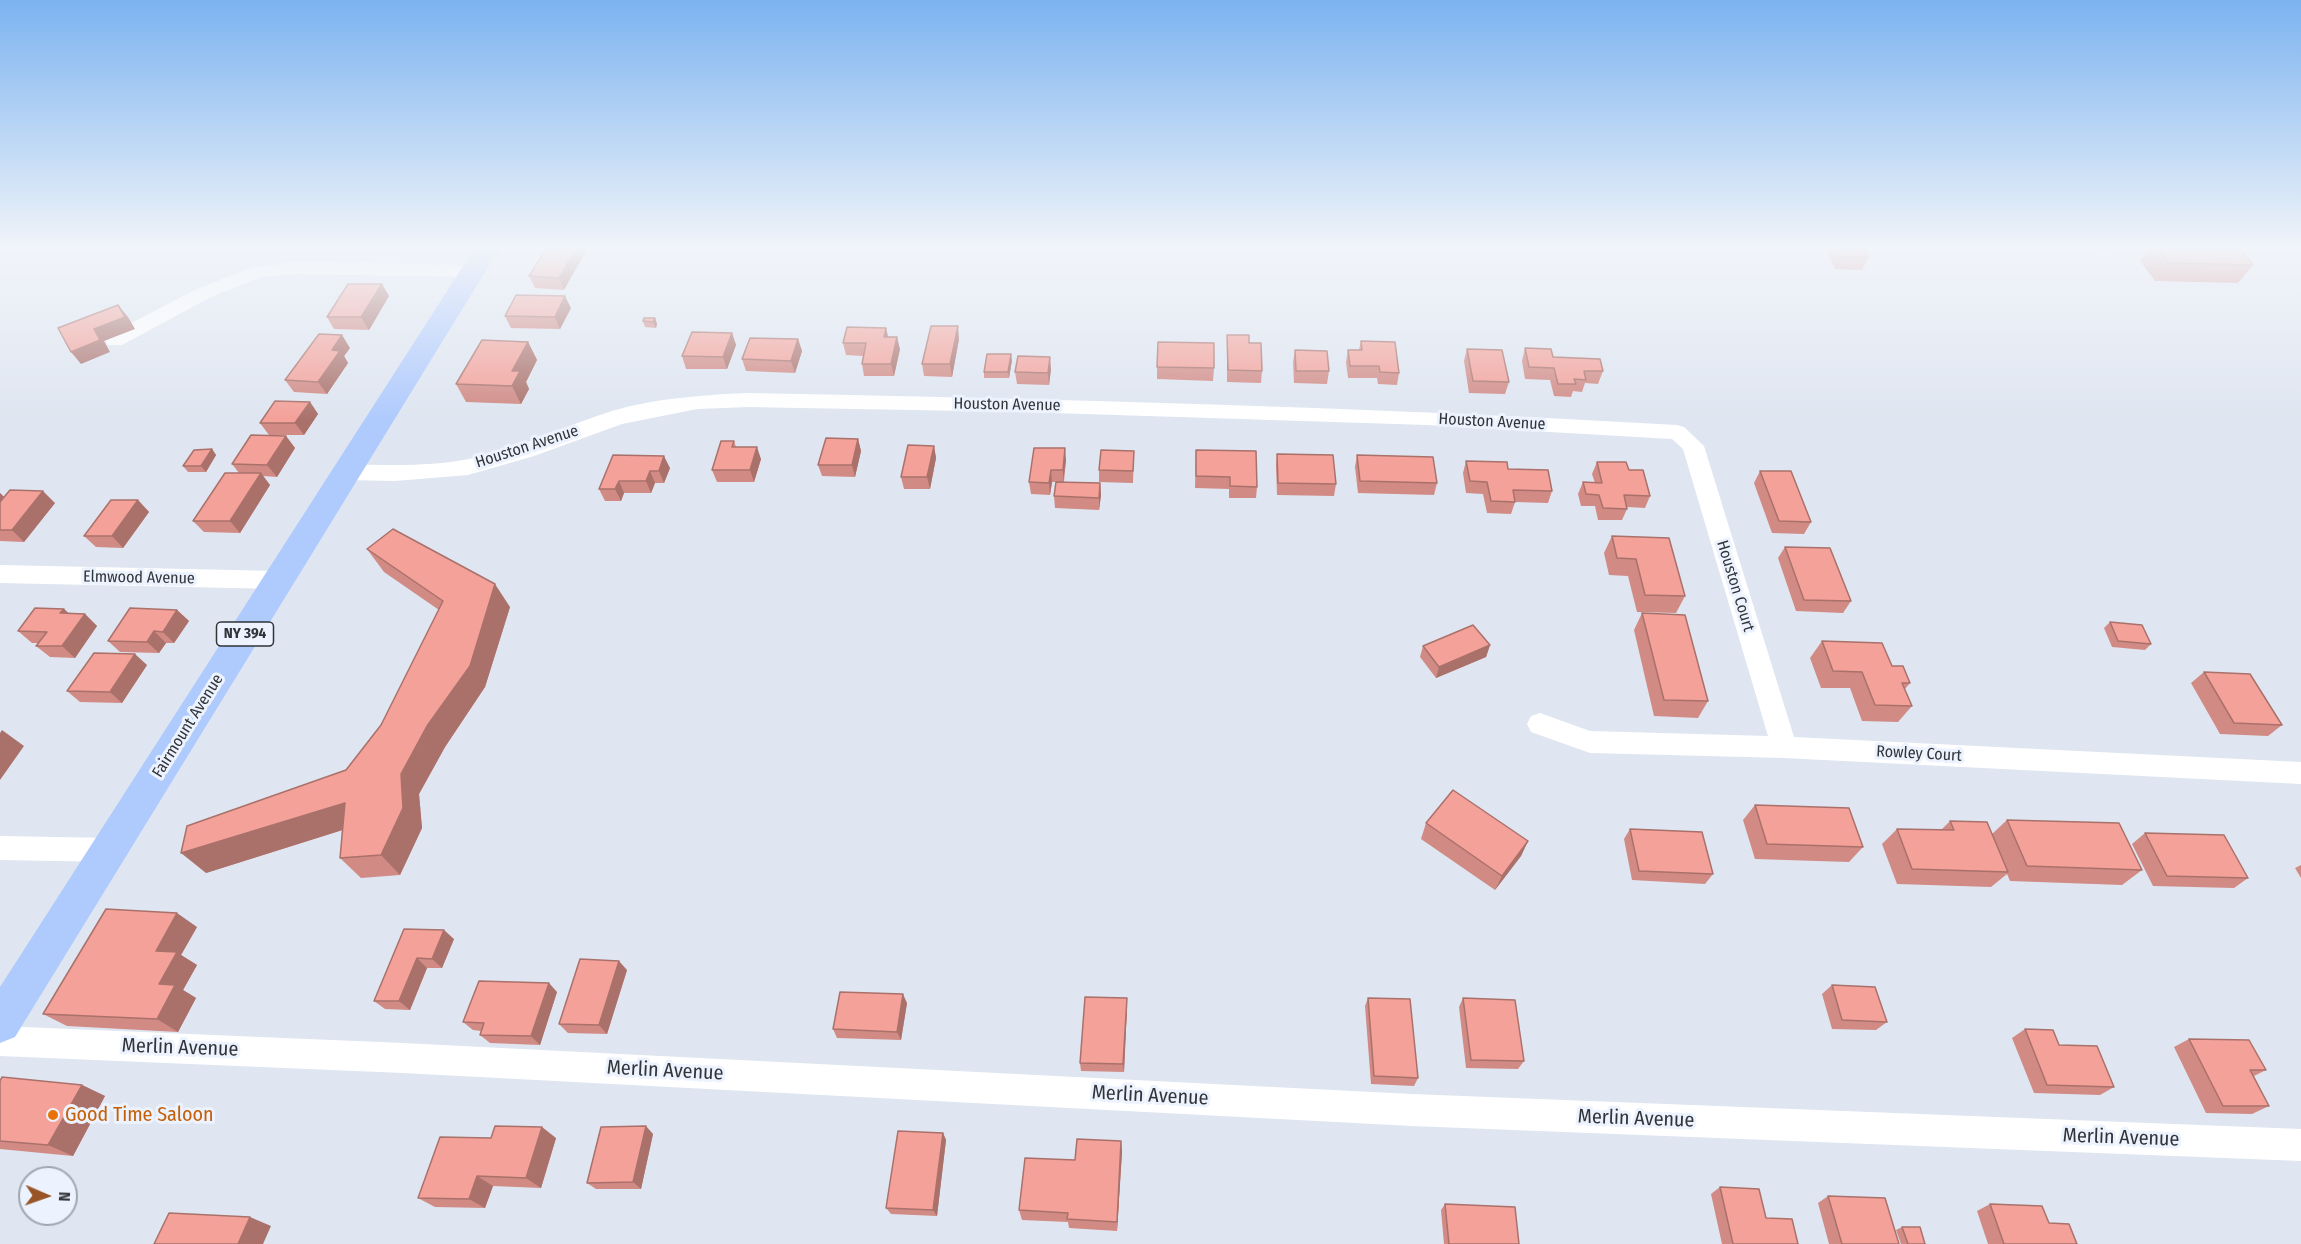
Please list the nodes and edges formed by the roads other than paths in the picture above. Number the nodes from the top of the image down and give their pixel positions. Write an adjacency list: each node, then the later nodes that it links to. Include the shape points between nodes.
1 (183, 304): 3 (street)
2 (452, 304): 5 (main road, Fairmount Avenue / NY 394)
3 (115, 340)
4 (1677, 432): 5 (street, Houston Avenue, via 1427,418 738,400 697,402 618,417 526,452 468,467 396,473); 9 (street, Houston Court, via 1693,446)
5 (345, 472): 7 (main road, Fairmount Avenue / NY 394)
6 (0, 574): 7 (street, Elmwood Avenue)
7 (279, 580): 12 (main road, Fairmount Avenue / NY 394)
8 (1540, 724): 9 (street, Rowley Court, via 1590,742)
9 (1784, 747): 10 (street, Rowley Court)
10 (2301, 772)
11 (0, 848): 12 (street)
12 (112, 850): 13 (main road, Fairmount Avenue / NY 394)
13 (0, 1023)
14 (0, 1041): 15 (street, Merlin Avenue, via 1421,1110)
15 (2301, 1145)

